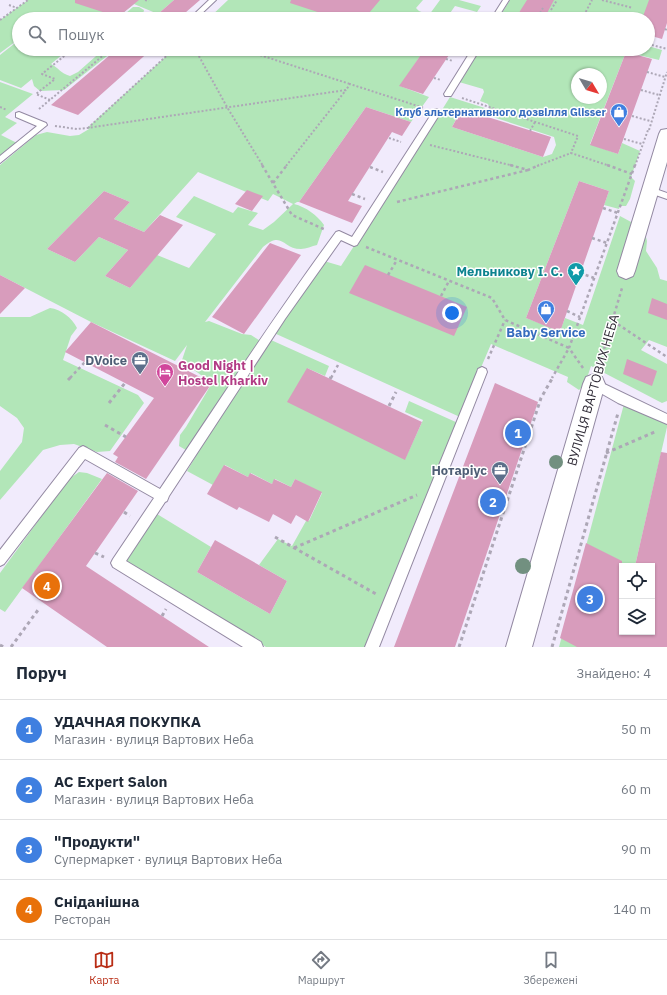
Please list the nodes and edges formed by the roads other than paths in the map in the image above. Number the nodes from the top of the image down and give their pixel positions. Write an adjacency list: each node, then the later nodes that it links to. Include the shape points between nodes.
1 (213, 0): 3 (lane)
2 (506, 0): 4 (lane)
3 (200, 12)
4 (498, 12)
5 (472, 56): 6 (lane)
6 (448, 94)
7 (437, 112): 17 (lane, via 354,242 339,235 270,334)
8 (19, 115): 10 (lane, via 43,125)
9 (667, 134): 11 (street)
10 (0, 160)
11 (650, 190): 12 (lane); 13 (street)
12 (667, 196)
13 (626, 271)
14 (482, 372): 20 (lane)
15 (594, 384): 16 (lane); 21 (street, ВУЛИЦЯ ВАРТОВИХ НЕБА)
16 (667, 419)
17 (163, 497): 18 (lane, via 84,452); 19 (lane, via 117,563)
18 (0, 560)
19 (256, 647)
20 (372, 647)
21 (519, 647)

